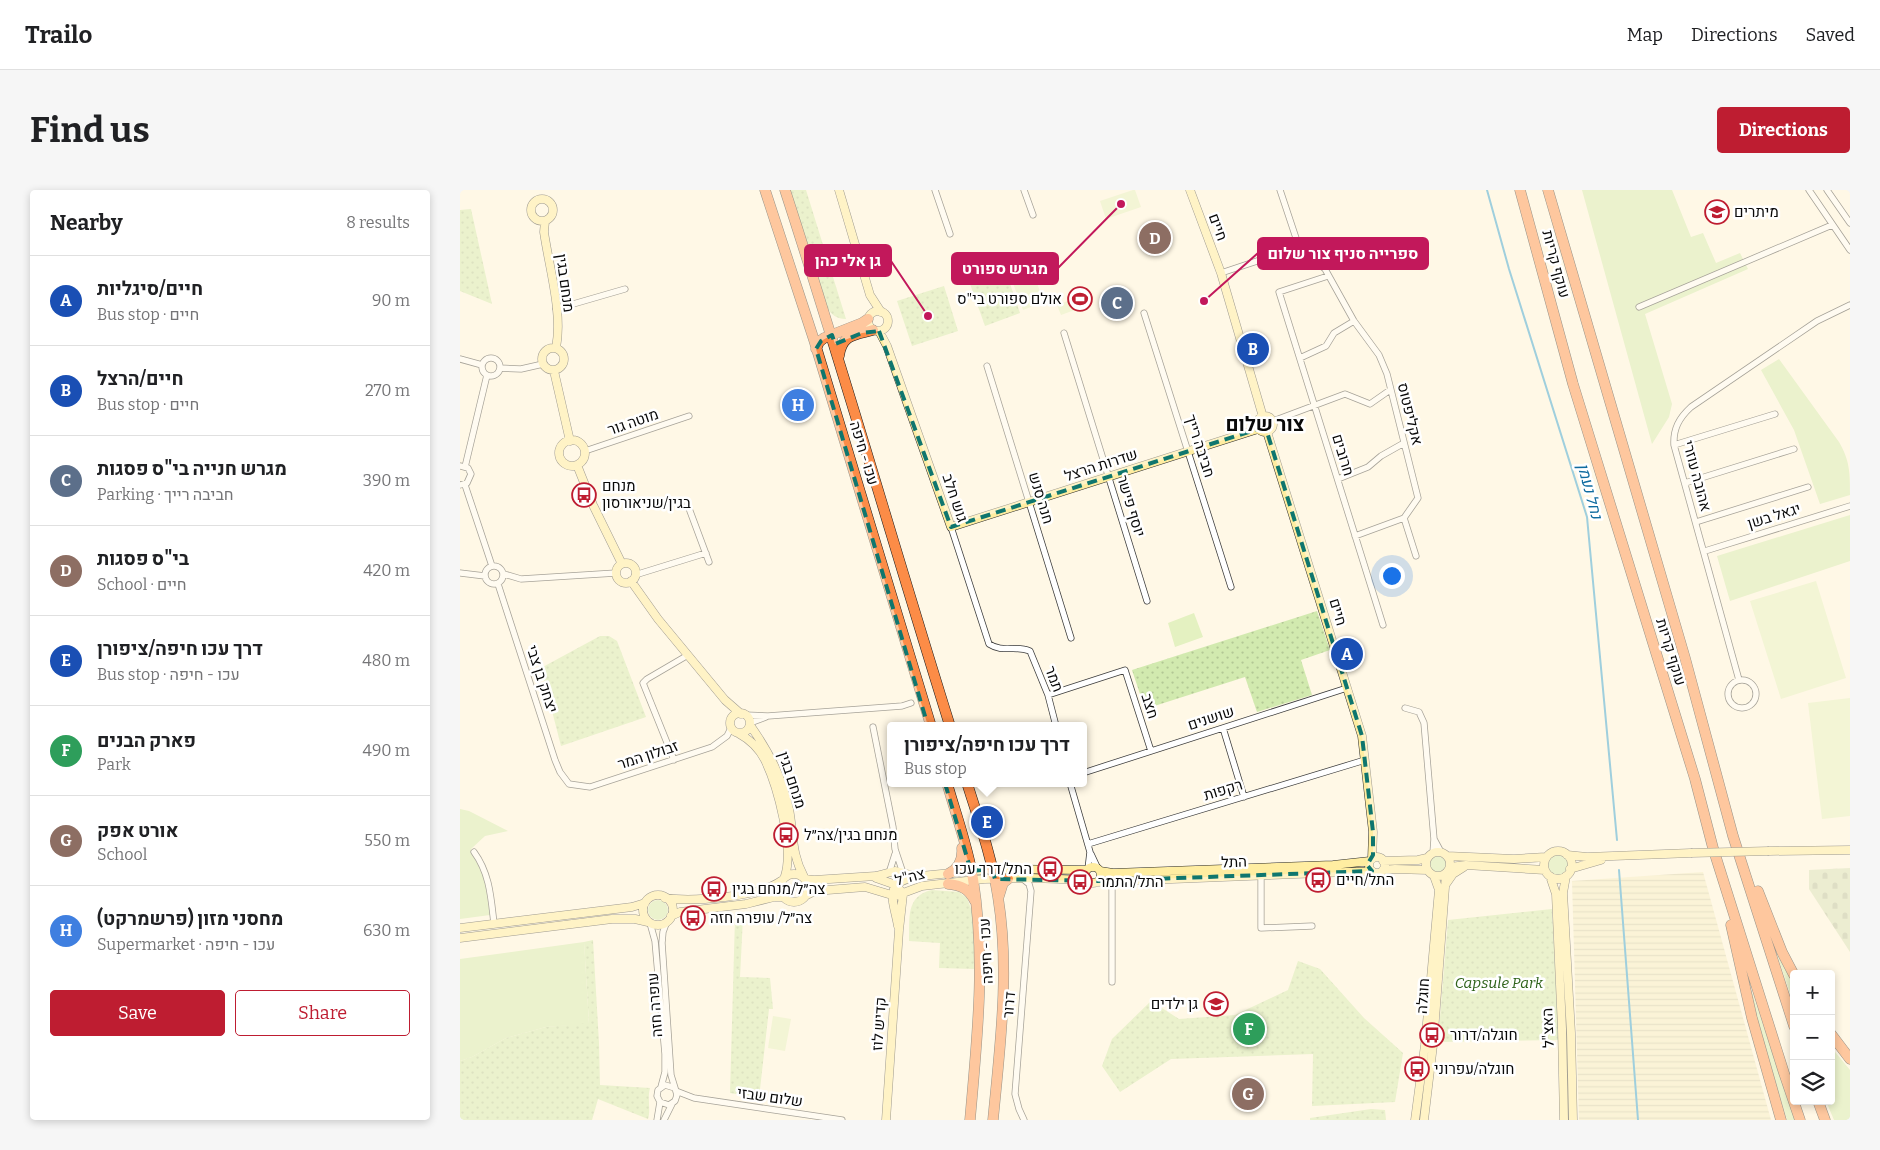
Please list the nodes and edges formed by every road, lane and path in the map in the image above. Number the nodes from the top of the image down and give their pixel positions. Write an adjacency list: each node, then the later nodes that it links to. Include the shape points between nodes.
1 (537, 190): 13 (street)
2 (765, 190): 38 (highway, עכו - חיפה)
3 (785, 190): 30 (highway, עכו - חיפה)
4 (839, 190): 24 (street)
5 (935, 190): 18 (street)
6 (1024, 190): 14 (street)
7 (1190, 190): 21 (street, חיים)
8 (1280, 190): 19 (street)
9 (1520, 190): 122 (highway, עוקף קריות, via 1573,384 1695,779)
10 (1548, 190): 118 (highway, עוקף קריות, via 1683,648)
11 (1809, 190): 17 (street)
12 (1828, 190): 16 (street)
13 (539, 199): 15 (street, via 533,204 531,214 535,220); 15 (street, via 550,202 554,208 553,215)
14 (1033, 215)
15 (545, 222): 27 (street, מנחם בגין)
16 (1850, 223)
17 (1832, 225): 20 (street); 26 (street)
18 (950, 234)
19 (1299, 247): 21 (street); 22 (street, אקליפטוס, via 1320,264)
20 (1850, 250)
21 (1220, 273): 52 (street, חיים)
22 (1328, 276): 32 (street, אקליפטוס); 39 (street, חרובים, via 1279,292)
23 (625, 289): 27 (street)
24 (870, 294): 28 (street); 31 (street)
25 (1850, 305): 58 (street, אהובה עוזרי, via 1816,322 1691,407 1680,418)
26 (1639, 307)
27 (556, 309): 37 (street, מנחם בגין)
28 (881, 312): 31 (street); 34 (street, via 887,319)
29 (1144, 313): 61 (street, חביבה רייך)
30 (826, 316): 33 (highway, via 840,327); 36 (highway, עכו - חיפה)
31 (870, 316): 33 (highway); 34 (street, via 868,325)
32 (1354, 320): 39 (street, via 1334,333 1326,346); 48 (street, אקליפטוס, via 1379,355)
33 (854, 327): 36 (highway)
34 (879, 330): 41 (highway, via 854,335 844,341 840,348); 74 (street, גוש חלב)
35 (1064, 334): 64 (street, יוסף פישר)
36 (832, 335): 38 (highway, via 819,342); 41 (highway, עכו - חיפה)
37 (556, 348): 42 (street, via 544,352); 46 (street, via 565,360 562,367)
38 (816, 349): 102 (highway, עכו - חיפה)
39 (1300, 358): 49 (street, חרובים)
40 (460, 359): 43 (street)
41 (840, 362): 103 (highway, עכו - חיפה)
42 (543, 364): 45 (street, via 521,369); 46 (street)
43 (482, 365): 45 (street, via 492,358 497,360); 47 (street)
44 (987, 366): 70 (street, חנה סנש)
45 (500, 368): 47 (street, via 496,374)
46 (554, 371): 56 (street)
47 (487, 375): 63 (street)
48 (1390, 390): 49 (street, via 1370,404 1346,394); 57 (street, אקליפטוס)
49 (1314, 405): 53 (street); 65 (street, חרובים)
50 (1775, 414): 58 (street)
51 (689, 416): 60 (street, מוטה גור)
52 (1263, 417): 53 (street); 54 (street)
53 (1273, 421): 55 (street, via 1273,427)
54 (1258, 429): 55 (street); 61 (street, שדרות הרצל)
55 (1267, 432): 95 (street, חיים)
56 (570, 441): 60 (street, via 578,442); 62 (street, via 561,446 560,459 571,467)
57 (1404, 443): 65 (street, via 1368,467); 72 (street, אקליפטוס, via 1418,498)
58 (1674, 445): 66 (street, אהובה עוזרי)
59 (1794, 449): 66 (street)
60 (585, 451): 62 (street, via 583,460)
61 (1188, 451): 64 (street, שדרות הרצל); 88 (street, חביבה רייך)
62 (577, 465): 80 (street)
63 (462, 466): 67 (street, via 471,474 469,481)
64 (1109, 476): 70 (street, שדרות הרצל); 89 (street, יוסף פישר)
65 (1338, 479): 75 (street, חרובים)
66 (1685, 483): 73 (street, אהובה עוזרי)
67 (462, 485): 81 (street)
68 (1808, 487): 73 (street)
69 (687, 502): 77 (street)
70 (1029, 502): 74 (street, שדרות הרצל); 91 (street, חנה סנש)
71 (1850, 506): 76 (street, יגאל בשן)
72 (1404, 518): 75 (street); 78 (street)
73 (1696, 522): 76 (street, אהובה עוזרי)
74 (951, 527): 92 (street, גוש חלב, via 989,644 998,650)
75 (1355, 536): 90 (street, חרובים)
76 (1705, 551): 94 (street, אהובה עוזרי)
77 (706, 553): 79 (street); 86 (street)
78 (1416, 556)
79 (709, 562)
80 (622, 564): 83 (street); 86 (street, via 632,565 635,571)
81 (492, 566): 84 (street, via 501,568); 85 (street)
82 (460, 573): 85 (street)
83 (616, 573): 84 (street, via 521,579); 86 (street, via 620,580 627,582)
84 (504, 574): 87 (street)
85 (485, 576): 87 (street, via 489,583)
86 (633, 578): 93 (street, via 658,619)
87 (498, 584): 113 (street, יצחק בן צבי, via 555,760)
88 (1231, 587)
89 (1148, 601)
90 (1384, 625)
91 (1071, 638)
92 (1020, 648): 96 (street, תמר, via 1030,651)
93 (688, 655): 97 (street); 110 (street, via 643,683)
94 (1739, 680): 94 (street, via 1729,688 1728,697 1733,705 1741,708 1753,702 1755,693 1752,685)
95 (1347, 688): 108 (street, שושנים); 111 (street, חיים, via 1362,736)
96 (1048, 695): 104 (street, תמר); 109 (street, חצב, via 1125,670)
97 (725, 700): 100 (street); 106 (street)
98 (911, 703): 101 (street)
99 (1405, 708): 127 (street, via 1419,712 1424,724)
100 (743, 714): 101 (street); 105 (street, מנחם בגין); 106 (street, via 734,715)
101 (768, 716): 105 (street)
102 (930, 722)
103 (949, 722)
104 (1055, 722)
105 (750, 724): 106 (street, via 746,731); 151 (street, מנחם בגין, via 767,749 782,784 795,857)
106 (733, 727): 110 (street, זבולון המר, via 712,747); 155 (street, מנחם בגין, via 755,745 773,781 787,840 788,868)
107 (873, 728): 123 (street)
108 (1223, 728): 109 (street, שושנים); 117 (street)
109 (1151, 751): 112 (street, שושנים)
110 (674, 760): 113 (street, זבולון המר, via 590,787 569,784)
111 (1365, 760): 117 (street, רקפות); 120 (street, חיים)
112 (1087, 772)
113 (565, 780)
114 (948, 787): 119 (highway, עכו - חיפה)
115 (969, 787): 145 (highway, עכו - חיפה)
116 (1071, 787): 121 (street)
117 (1244, 797): 121 (street, רקפות)
118 (1726, 808): 178 (highway); 180 (highway, עוקף קריות)
119 (961, 832): 148 (highway, עכו - חיפה); 156 (highway, via 962,859)
120 (1373, 832): 131 (street, חיים); 132 (street, חיים)
121 (1088, 844): 126 (street)
122 (1713, 848): 200 (highway, via 1752,1018); 201 (highway, עוקף קריות)
123 (895, 849): 142 (street); 143 (street)
124 (1850, 850): 129 (street, bridge)
125 (474, 852): 173 (street, via 488,880)
126 (1090, 852): 135 (street); 136 (street)
127 (1437, 855): 130 (street, via 1514,859); 132 (street, via 1418,860); 138 (street, via 1426,864); 139 (street, via 1450,863)
128 (1567, 855): 129 (street); 130 (street, via 1557,851); 141 (street, via 1571,860)
129 (1627, 856): 141 (street, via 1602,860)
130 (1546, 857): 144 (street)
131 (1371, 860): 132 (street); 134 (street, התל); 140 (street, via 1369,866)
132 (1382, 860): 137 (street)
133 (1466, 865): 139 (street); 144 (street); 161 (street, via 1453,874)
134 (1271, 867): 136 (street, התל, via 1113,873); 146 (street)
135 (1087, 869): 136 (street, via 1094,867); 145 (street, via 1080,872); 157 (street)
136 (1099, 870): 159 (street, via 1100,878)
137 (1383, 870): 138 (street); 140 (street)
138 (1427, 870): 149 (street)
139 (1448, 870): 149 (street); 161 (street, חוגלה)
140 (1372, 871): 146 (street, התל)
141 (1568, 872): 144 (street, via 1558,878); 199 (street, האצ"ל, via 1563,893)
142 (889, 873): 143 (street, צה"ל, via 898,870); 150 (street, צה"ל)
143 (902, 873): 147 (street, צה"ל)
144 (1547, 873): 198 (street, האצ"ל, via 1556,894)
145 (993, 874): 148 (street, צה"ל); 152 (street); 168 (highway, עכו - חיפה)
146 (1261, 875): 158 (street, התל); 174 (street, via 1261,928)
147 (924, 876): 156 (street, צה"ל); 160 (street)
148 (972, 876): 156 (street, צה"ל); 170 (highway, עכו - חיפה)
149 (1434, 876): 196 (street, חוגלה, via 1438,890)
150 (866, 877): 151 (street, צה"ל); 160 (street)
151 (805, 878): 155 (street, via 793,874); 164 (street, via 808,889)
152 (1008, 878): 153 (street); 168 (highway)
153 (1021, 878): 154 (street); 162 (street, via 1029,884)
154 (1044, 878): 157 (street); 162 (street)
155 (783, 879): 166 (street, via 780,888); 167 (street, via 772,887 748,893 691,900)
156 (948, 879): 163 (street, צה"ל); 170 (highway, via 967,889)
157 (1087, 880): 159 (street)
158 (1112, 880): 159 (street, התל); 179 (street)
159 (1096, 882)
160 (896, 885): 163 (street); 165 (street)
161 (1445, 889): 197 (street, חוגלה)
162 (1031, 891): 195 (street, דרור, via 1015,1094)
163 (904, 894): 165 (street, צה"ל); 176 (street, קדיש לוז)
164 (805, 896): 165 (street, צה"ל, via 815,891 866,887); 166 (street, via 795,902)
165 (892, 896): 176 (street, קדיש לוז)
166 (784, 897): 171 (street, via 680,912)
167 (665, 898): 169 (street, via 654,896); 171 (street, via 671,905)
168 (998, 899): 194 (highway, עכו - חיפה, via 1004,991)
169 (645, 903): 172 (street, via 643,914); 173 (street)
170 (976, 904): 193 (highway, עכו - חיפה, via 981,977)
171 (669, 919): 172 (street, via 659,925); 184 (street, עופרה חזה, via 662,943 671,1075)
172 (649, 922): 177 (street, via 635,918 612,919); 183 (street, עופרה חזה, via 655,941 665,1054)
173 (494, 924): 175 (street)
174 (1312, 926)
175 (460, 928)
176 (899, 930): 192 (street, קדיש לוז)
177 (460, 938)
178 (1792, 970)
179 (1112, 982)
180 (1791, 1015)
181 (1835, 1039): 182 (highway)
182 (1850, 1059)
183 (661, 1087): 184 (street, via 668,1085); 186 (street, via 657,1093)
184 (675, 1090): 185 (street, שלום שבזי); 187 (street)
185 (694, 1098): 187 (street, שלום שבזי); 191 (street, שלום שבזי)
186 (660, 1102): 187 (street, via 665,1105); 189 (street)
187 (673, 1102): 190 (street)
188 (1819, 1105): 202 (highway)
189 (657, 1120)
190 (664, 1120)
191 (842, 1120)
192 (886, 1120)
193 (970, 1120)
194 (992, 1120)
195 (1024, 1120)
196 (1415, 1120)
197 (1424, 1120)
198 (1564, 1120)
199 (1573, 1120)
200 (1781, 1120)
201 (1800, 1120)
202 (1825, 1120)

